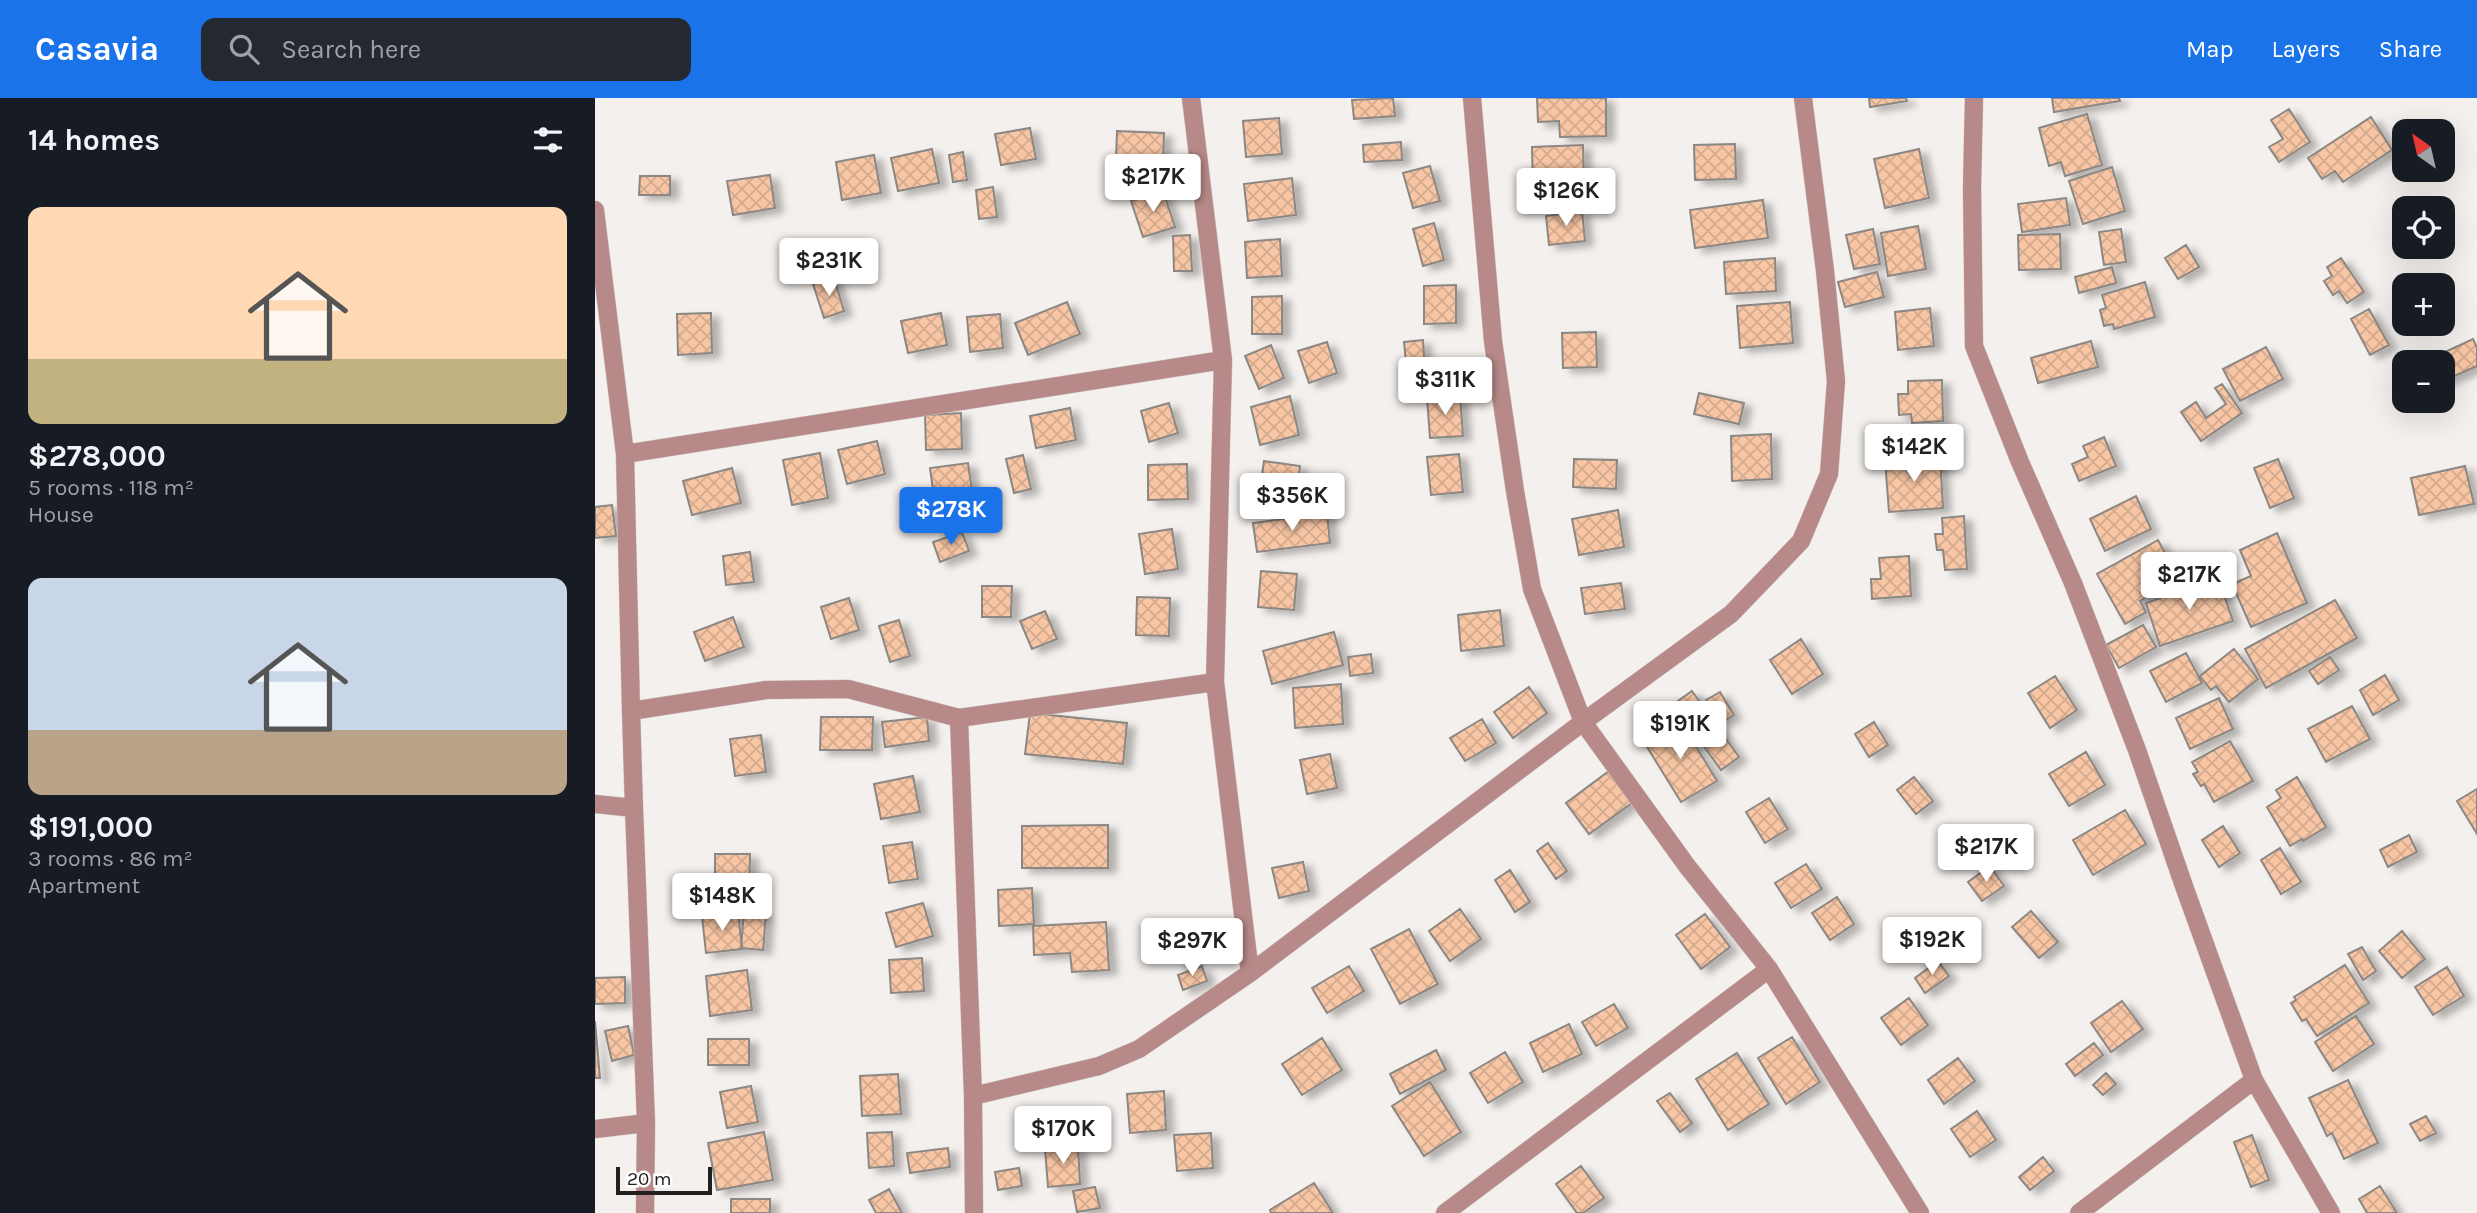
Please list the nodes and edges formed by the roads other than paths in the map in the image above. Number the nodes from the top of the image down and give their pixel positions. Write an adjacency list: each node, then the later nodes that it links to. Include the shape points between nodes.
1 (1191, 98): 6 (street)
2 (1472, 98): 11 (street, via 1493,341 1532,589)
3 (1803, 98): 11 (street, via 1836,381 1829,474 1801,541 1731,614)
4 (1975, 98): 16 (street, via 1974,346 2137,750)
5 (595, 209): 7 (street)
6 (1223, 360): 7 (street); 8 (street)
7 (625, 454): 9 (street)
8 (1215, 682): 10 (street); 15 (street)
9 (631, 711): 10 (street, via 766,690 848,689); 13 (street)
10 (958, 718): 17 (street)
11 (1583, 722): 14 (street, via 1687,866); 15 (street)
12 (595, 804): 13 (street)
13 (634, 808): 18 (street)
14 (1769, 969): 22 (street); 23 (street)
15 (1250, 973): 17 (street, via 1139,1049 1099,1066)
16 (2254, 1080): 24 (street); 25 (street)
17 (973, 1096): 21 (street)
18 (646, 1123): 19 (street); 20 (street)
19 (595, 1129)
20 (645, 1213)
21 (974, 1213)
22 (1444, 1213)
23 (1920, 1213)
24 (2079, 1213)
25 (2331, 1213)

